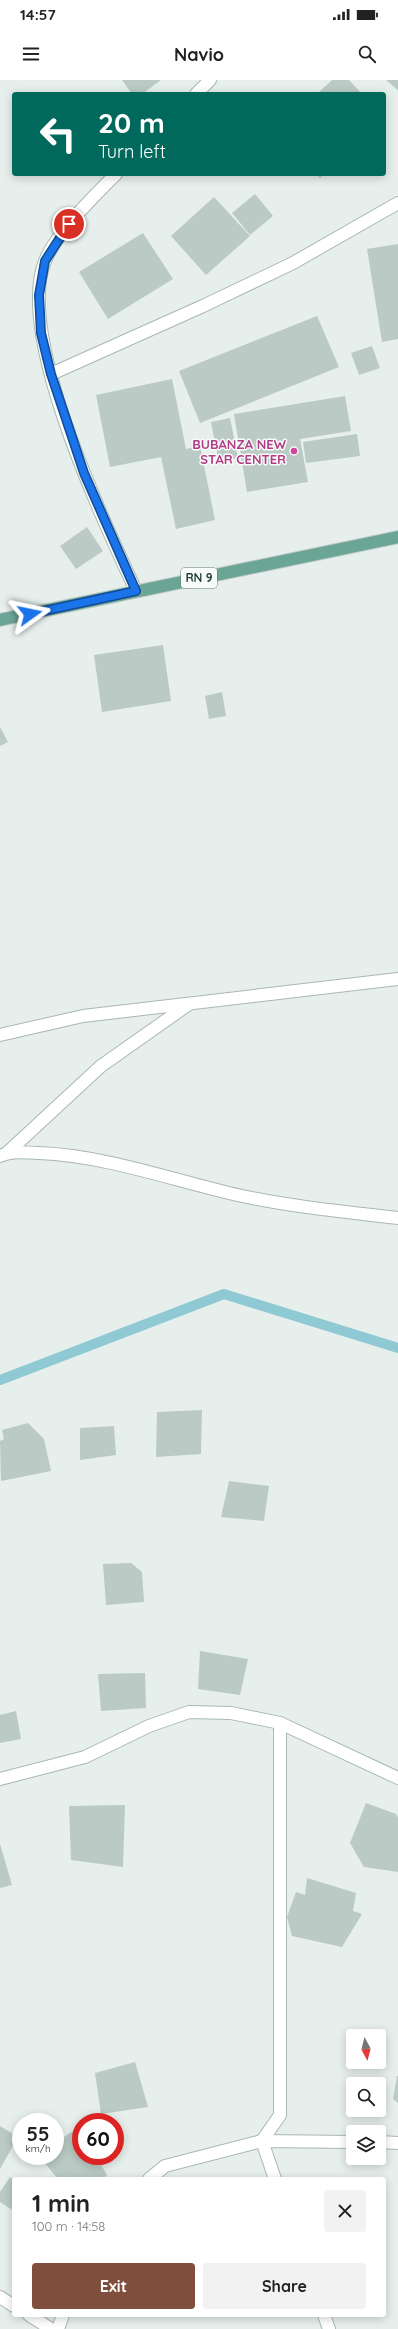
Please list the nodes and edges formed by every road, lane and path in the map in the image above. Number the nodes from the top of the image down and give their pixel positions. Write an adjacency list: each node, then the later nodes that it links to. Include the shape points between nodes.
1 (210, 80): 2 (street)
2 (198, 92)
3 (114, 176): 5 (street, via 69,224 45,261 39,295 41,333)
4 (398, 203): 5 (street, via 293,263)
5 (51, 374): 7 (street, via 84,473)
6 (398, 537): 7 (main road, RN 9 / RN 9)
7 (136, 591): 8 (main road, RN 9 / RN 9)
8 (0, 620)
9 (398, 979): 10 (street)
10 (190, 1003): 11 (street, via 83,1016); 12 (street, via 101,1066)
11 (0, 1035)
12 (4, 1154): 13 (street, via 59,1154 111,1162 242,1196 316,1209)
13 (398, 1218)
14 (280, 1723): 15 (street, via 231,1713 189,1712 149,1726 85,1757); 16 (street); 17 (street, via 280,2115)
15 (0, 1778)
16 (398, 1778)
17 (262, 2141): 18 (street); 21 (street, via 165,2166); 22 (street)
18 (346, 2142)
19 (386, 2142): 20 (street)
20 (398, 2143)
21 (151, 2177)
22 (274, 2177)
23 (0, 2297): 24 (street)
24 (12, 2305)
25 (32, 2317): 28 (street)
26 (62, 2317): 29 (street)
27 (325, 2317): 30 (street)
28 (51, 2329)
29 (58, 2329)
30 (329, 2329)

